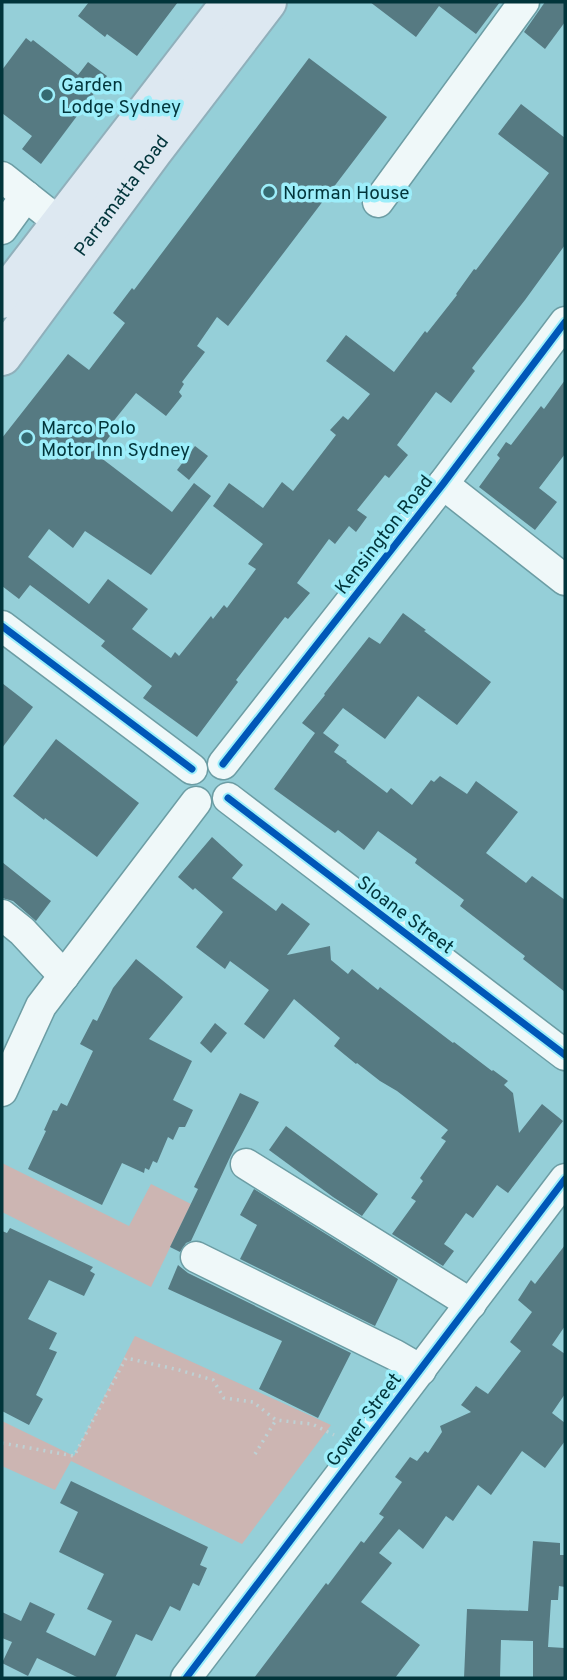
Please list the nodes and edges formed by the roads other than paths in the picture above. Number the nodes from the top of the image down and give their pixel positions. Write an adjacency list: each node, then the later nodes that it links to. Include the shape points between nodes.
1 (231, 2): 6 (highway, Parramatta Road)
2 (267, 2): 10 (highway, Parramatta Road)
3 (524, 2): 5 (street)
4 (10, 189): 6 (street); 7 (street)
5 (377, 202)
6 (60, 223): 8 (highway, Parramatta Road)
7 (2, 229)
8 (2, 297)
9 (565, 322): 11 (street, Kensington Road)
10 (2, 356)
11 (443, 484): 12 (street); 14 (street, Kensington Road)
12 (565, 580)
13 (2, 626): 15 (street)
14 (223, 764): 15 (street, via 203,761); 16 (street, via 233,776)
15 (192, 769): 17 (street, via 187,783)
16 (228, 798): 17 (street, via 217,806); 20 (street, Sloane Street)
17 (196, 802): 19 (street)
18 (2, 915): 19 (street)
19 (64, 975): 21 (street, via 41,1006)
20 (565, 1055)
21 (2, 1091)
22 (246, 1164): 26 (street)
23 (565, 1179): 24 (street, Gower Street)
24 (555, 1216): 26 (street, Gower Street)
25 (196, 1257): 27 (street)
26 (471, 1304): 27 (street, Gower Street)
27 (421, 1370): 28 (street, Gower Street)
28 (186, 1678)

